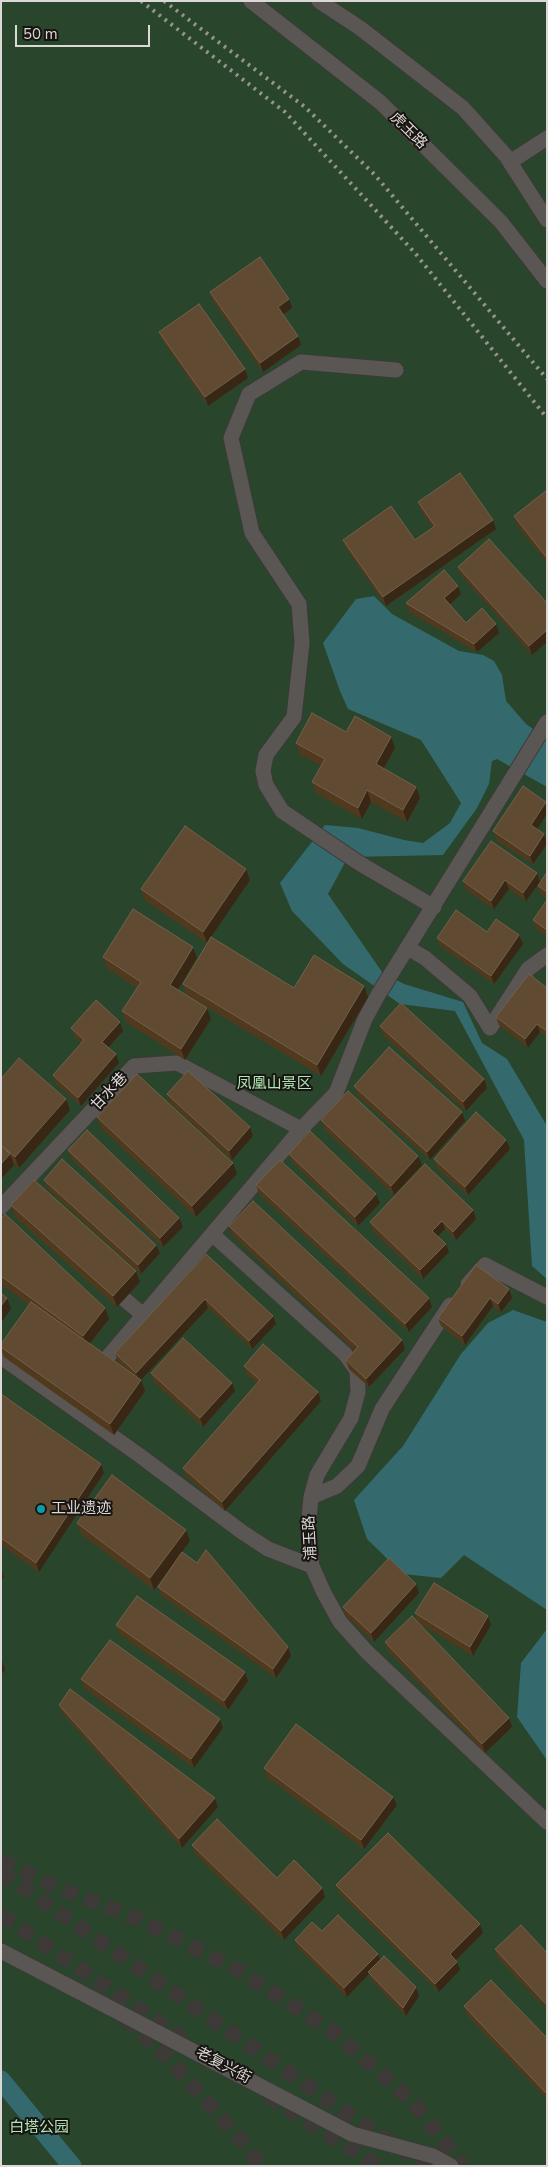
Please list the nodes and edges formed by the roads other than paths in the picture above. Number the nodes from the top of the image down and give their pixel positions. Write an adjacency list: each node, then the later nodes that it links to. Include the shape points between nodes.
1 (250, 1): 6 (street, 虎玉路, via 380,102 501,222)
2 (319, 1): 4 (street, via 360,28 463,108)
3 (547, 138): 4 (street)
4 (510, 162): 5 (street)
5 (547, 220)
6 (547, 281)
7 (396, 370): 9 (street, via 301,362 249,394 231,438 252,533 299,604 302,643 294,717 266,755 263,771 266,785 282,811 359,863)
8 (547, 722): 9 (street)
9 (434, 907): 10 (street)
10 (408, 948): 11 (street, via 470,996 490,1028 528,969); 12 (street, via 365,1019 336,1093)
11 (547, 955)
12 (301, 1129): 13 (street, 甘水巷, via 177,1063 134,1066); 14 (street)
13 (10, 1204)
14 (212, 1234): 17 (street); 20 (street, 浦玉路, via 345,1354 357,1371 358,1392 350,1418 317,1475)
15 (99, 1277): 17 (street)
16 (547, 1297): 20 (street, via 485,1265 452,1302 382,1409 358,1466 337,1486)
17 (143, 1315): 19 (street)
18 (1, 1357): 21 (street, via 242,1532 268,1549)
19 (107, 1358)
20 (311, 1498): 21 (street, 浦玉路, via 308,1529)
21 (312, 1566): 22 (street, 浦玉路, via 340,1622 366,1652)
22 (547, 1822)
23 (1, 1951): 24 (street, 老复兴街, via 352,2134 433,2156)
24 (451, 2166)

